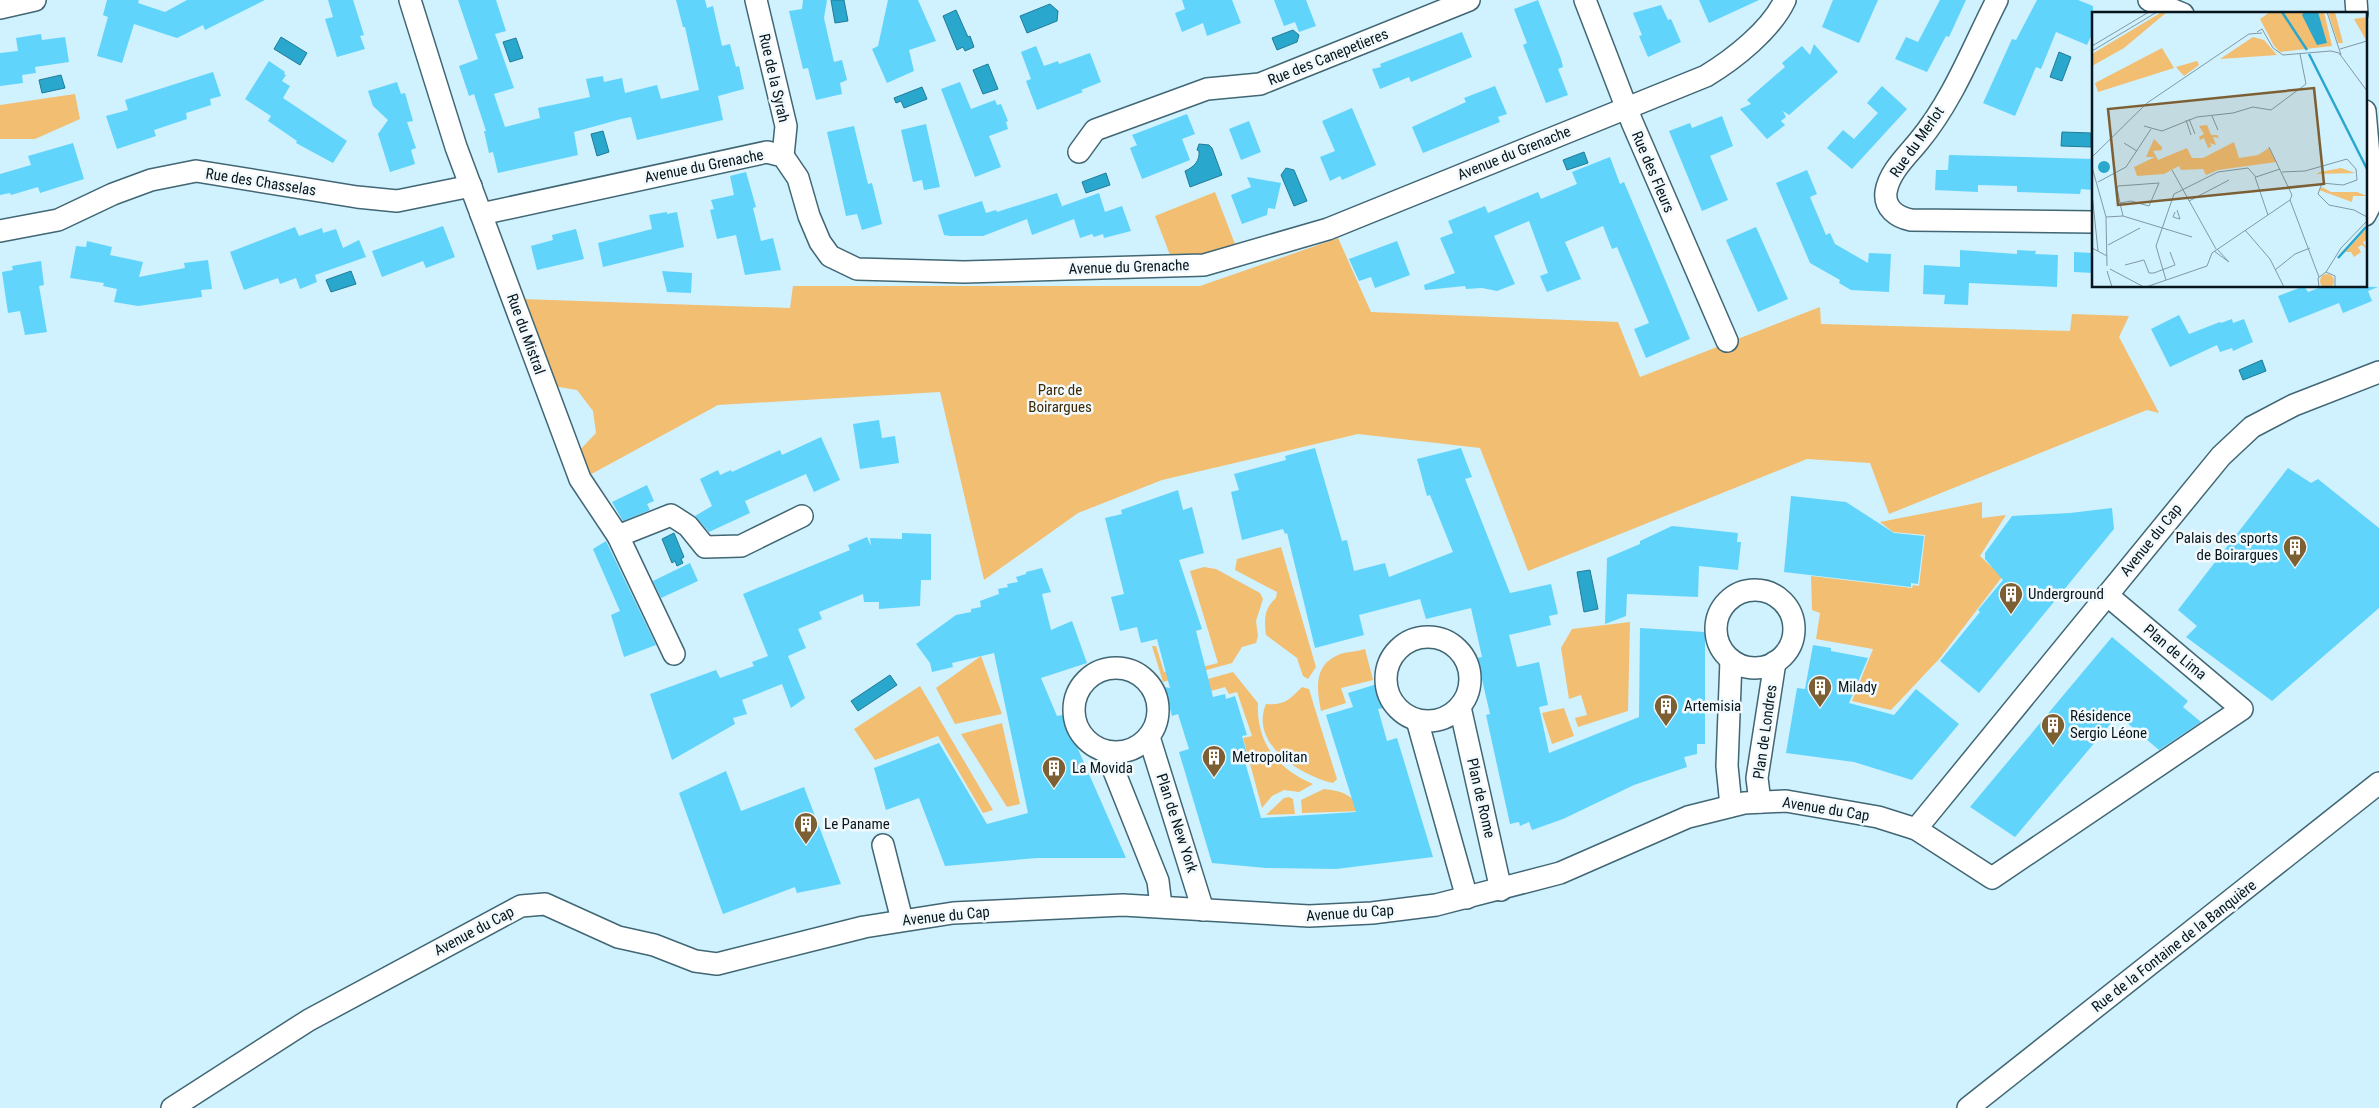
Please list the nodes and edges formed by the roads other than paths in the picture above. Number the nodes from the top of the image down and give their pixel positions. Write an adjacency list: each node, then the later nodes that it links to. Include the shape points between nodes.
1 (35, 0): 9 (street)
2 (410, 0): 15 (street, Rue du Mistral)
3 (756, 0): 14 (street, Rue de la Syrah, via 786,126)
4 (1469, 0): 13 (street, Rue des Canepetieres, via 1260,84 1207,88 1095,130)
5 (1585, 0): 11 (street, Rue des Fleurs)
6 (1786, 0): 11 (street, Avenue du Grenache, via 1769,24 1730,62 1706,76)
7 (1997, 0): 18 (street, Rue du Merlot, via 1946,102 1927,132 1892,175 1886,192 1887,204 1898,217 1911,220)
8 (2149, 0): 10 (street)
9 (0, 8)
10 (2179, 12)
11 (1626, 108): 14 (street, Avenue du Grenache, via 1328,229 1204,265 964,272 856,269 830,256 820,242 798,178); 20 (street, Rue des Fleurs)
12 (2366, 124): 16 (street, via 2372,200)
13 (1079, 152)
14 (783, 156): 17 (street, Avenue du Grenache, via 768,152 746,155)
15 (471, 186): 17 (street, Rue du Mistral); 19 (street, Rue des Chasselas, via 397,201 196,171 151,180 58,220)
16 (2366, 213)
17 (481, 214): 23 (street, Rue du Mistral, via 580,479)
18 (2092, 222)
19 (0, 231)
20 (1726, 341)
21 (2379, 372): 24 (street, Avenue du Cap, via 2294,405 2252,427 2201,479)
22 (802, 516): 23 (street, via 741,546 705,547 688,526 671,515)
23 (618, 536): 25 (street, Rue du Mistral)
24 (2107, 595): 35 (street, Avenue du Cap); 35 (street, Plan de Lima, via 2242,709 1992,878)
25 (674, 654)
26 (1731, 660): 27 (street, Plan de Londres, via 1752,667); 27 (street, via 1718,642 1717,620 1725,604 1738,594 1760,590 1782,601 1793,622 1790,646); 34 (street, Plan de Londres, via 1727,766)
27 (1775, 662): 33 (street, Plan de Londres, via 1757,778)
28 (1460, 707): 29 (street, via 1445,718); 29 (street, via 1468,694 1470,680 1469,666 1462,654 1441,638 1417,638 1406,643 1392,657 1386,682 1395,706); 37 (street, Plan de Rome)
29 (1416, 720): 38 (street)
30 (1149, 737): 31 (street, via 1130,750); 31 (street, via 1158,708 1152,688 1135,672 1113,668 1102,670 1083,684 1074,706 1082,734 1095,746); 40 (street, Plan de New York)
31 (1106, 750): 39 (street, via 1158,880)
32 (2379, 783): 43 (street, Rue de la Fontaine de la Banquière)
33 (1760, 802): 34 (street, Avenue du Cap); 35 (street, Avenue du Cap, via 1786,801 1835,809 1878,817)
34 (1731, 806): 37 (street, Avenue du Cap, via 1688,817 1560,873)
35 (1916, 829)
36 (883, 845): 41 (street)
37 (1501, 890): 38 (street, Avenue du Cap)
38 (1467, 898): 40 (street, Avenue du Cap, via 1372,913 1318,916)
39 (1161, 906): 40 (street, Avenue du Cap); 41 (street, Avenue du Cap, via 983,911)
40 (1203, 910)
41 (902, 920): 42 (street, Avenue du Cap, via 717,964 695,961 674,951 618,937 545,904 520,906 309,1020)
42 (172, 1108)
43 (1968, 1108)

